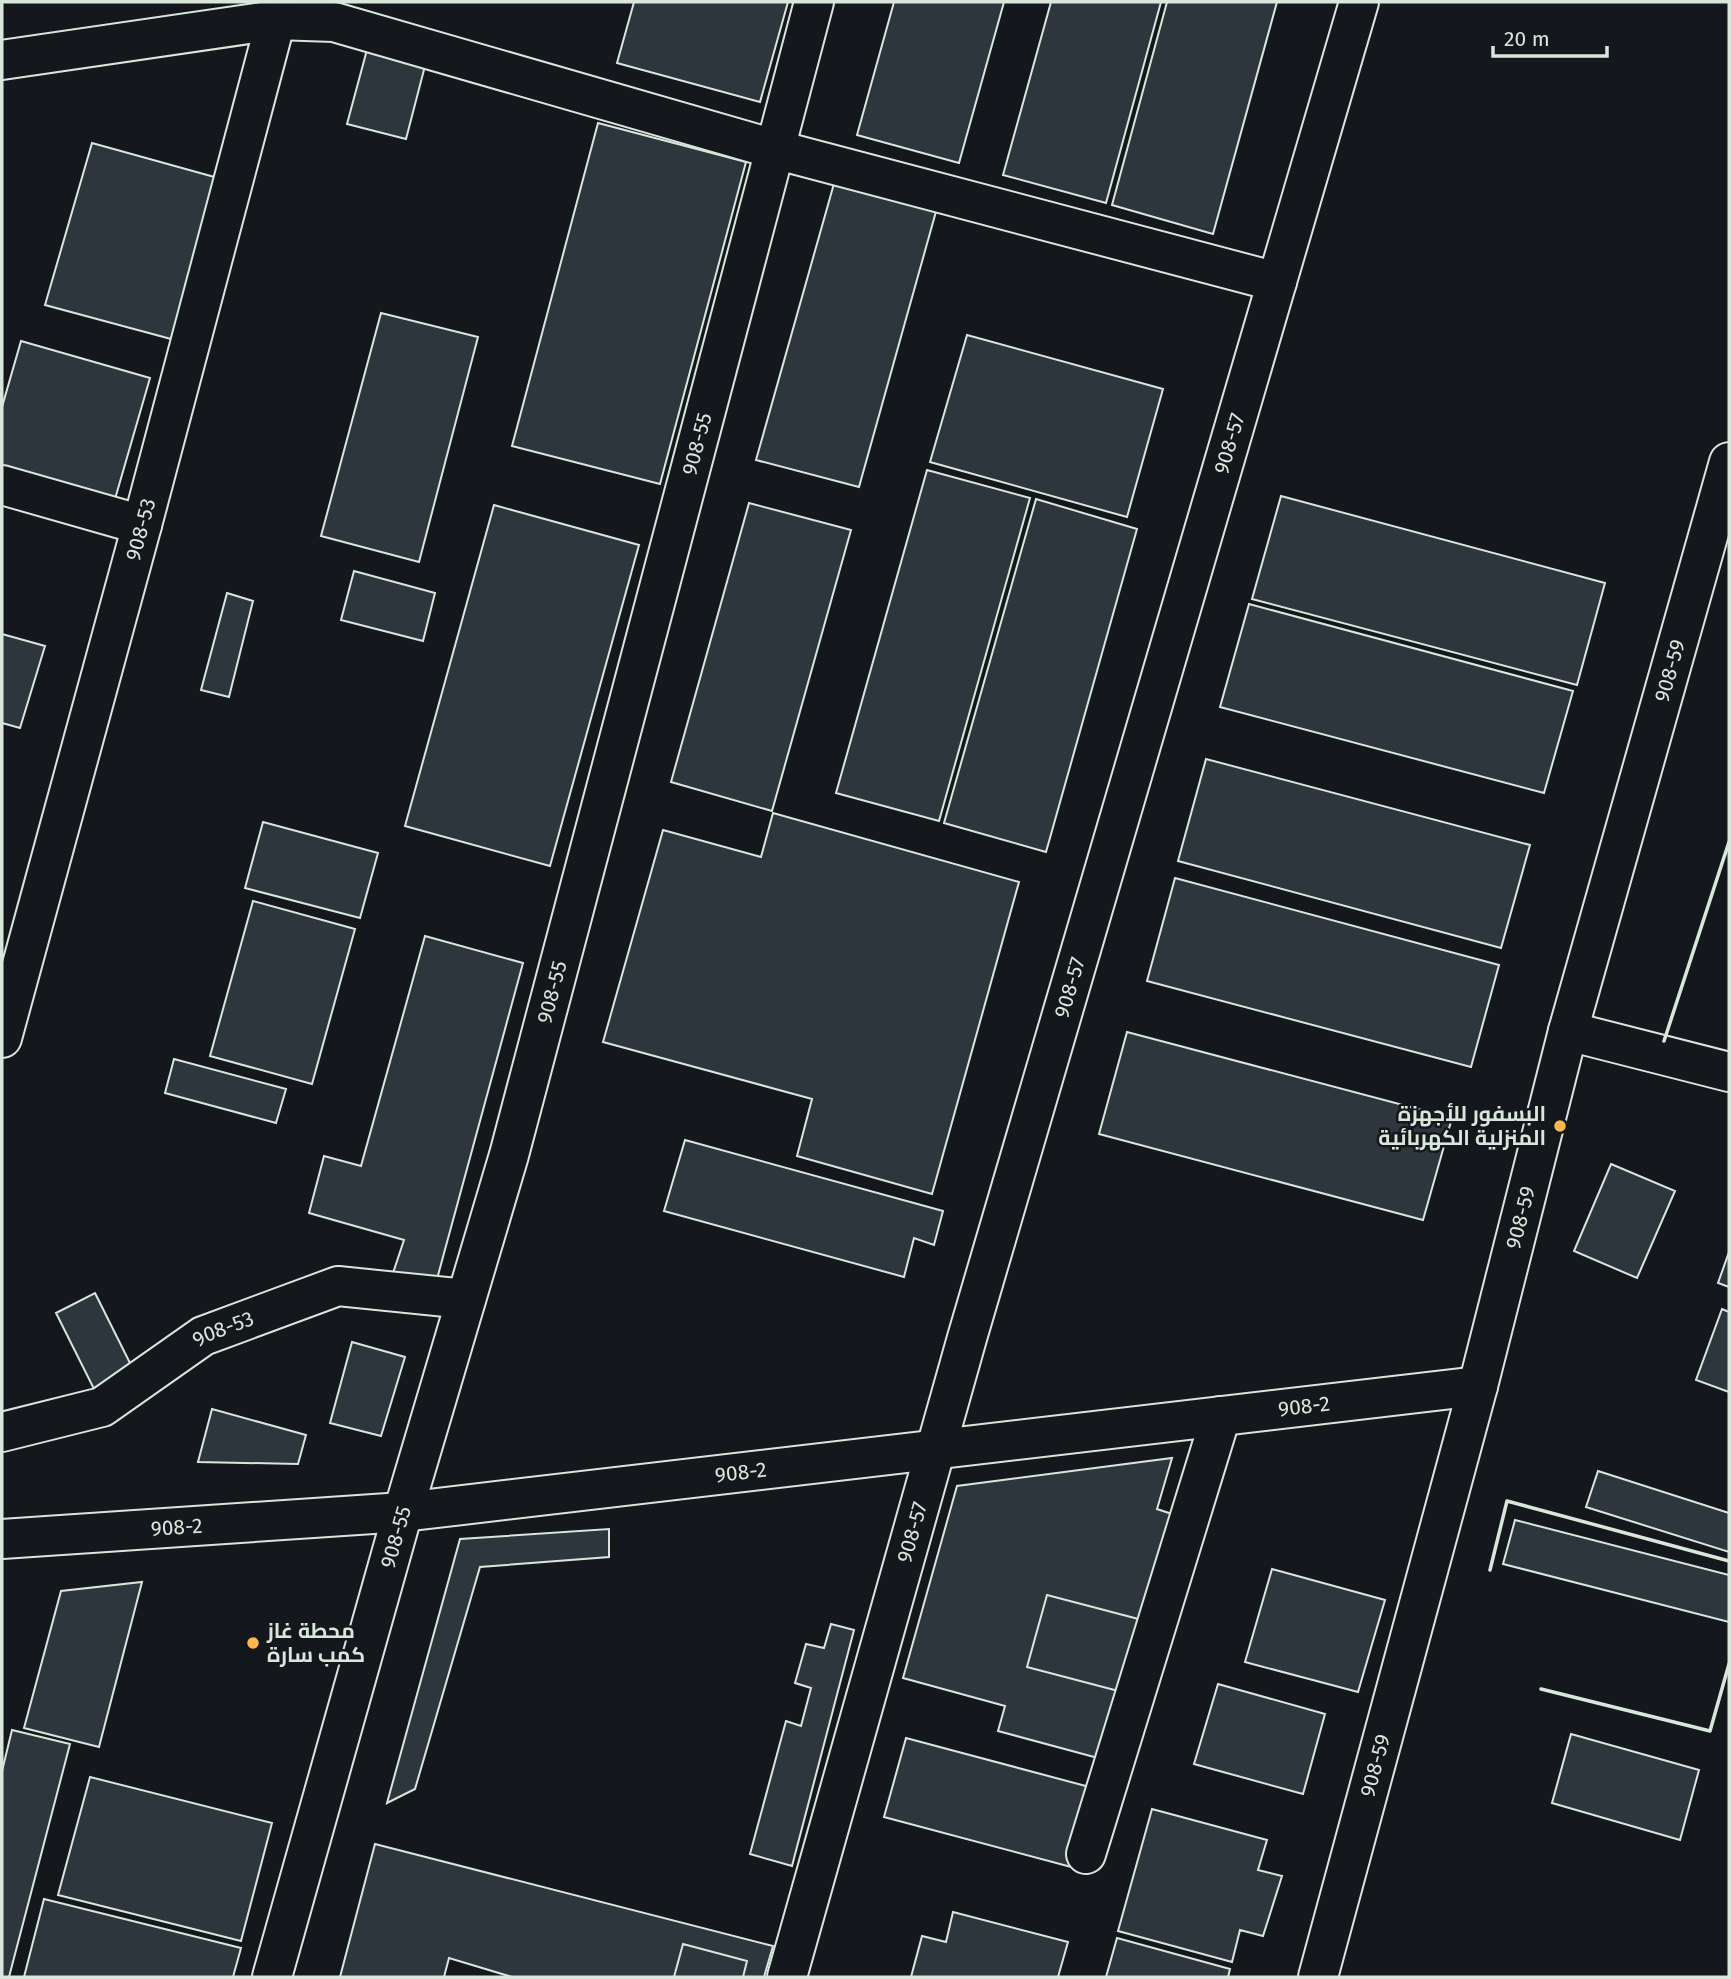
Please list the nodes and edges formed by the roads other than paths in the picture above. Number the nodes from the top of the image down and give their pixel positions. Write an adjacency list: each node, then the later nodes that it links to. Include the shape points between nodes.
1 (814, 2): 5 (street, 908-55)
2 (1359, 2): 6 (street, 908-57)
3 (275, 20): 4 (street); 5 (street, via 334,22); 9 (street, 908-53)
4 (2, 60)
5 (774, 149): 6 (street); 14 (street, 908-55, via 509,1155)
6 (1277, 282): 18 (street, 908-57)
7 (1729, 462): 10 (street, 908-59)
8 (2, 485): 9 (street)
9 (142, 525): 12 (street, 908-53)
10 (1717, 550): 11 (street, 908-59)
11 (1568, 1031): 13 (street); 15 (street, 908-59)
12 (2, 1038)
13 (1729, 1072)
14 (466, 1299): 17 (street, 908-53, via 338,1286 204,1336 102,1407); 19 (street, 908-55)
15 (1478, 1386): 16 (street, 908-2); 24 (street, 908-59)
16 (1221, 1416): 18 (street, 908-2); 21 (street)
17 (2, 1432)
18 (937, 1450): 19 (street, 908-2); 23 (street, 908-57)
19 (403, 1512): 20 (street, 908-2); 22 (street, 908-55)
20 (2, 1539)
21 (1086, 1854)
22 (272, 1977)
23 (787, 1977)
24 (1318, 1977)

